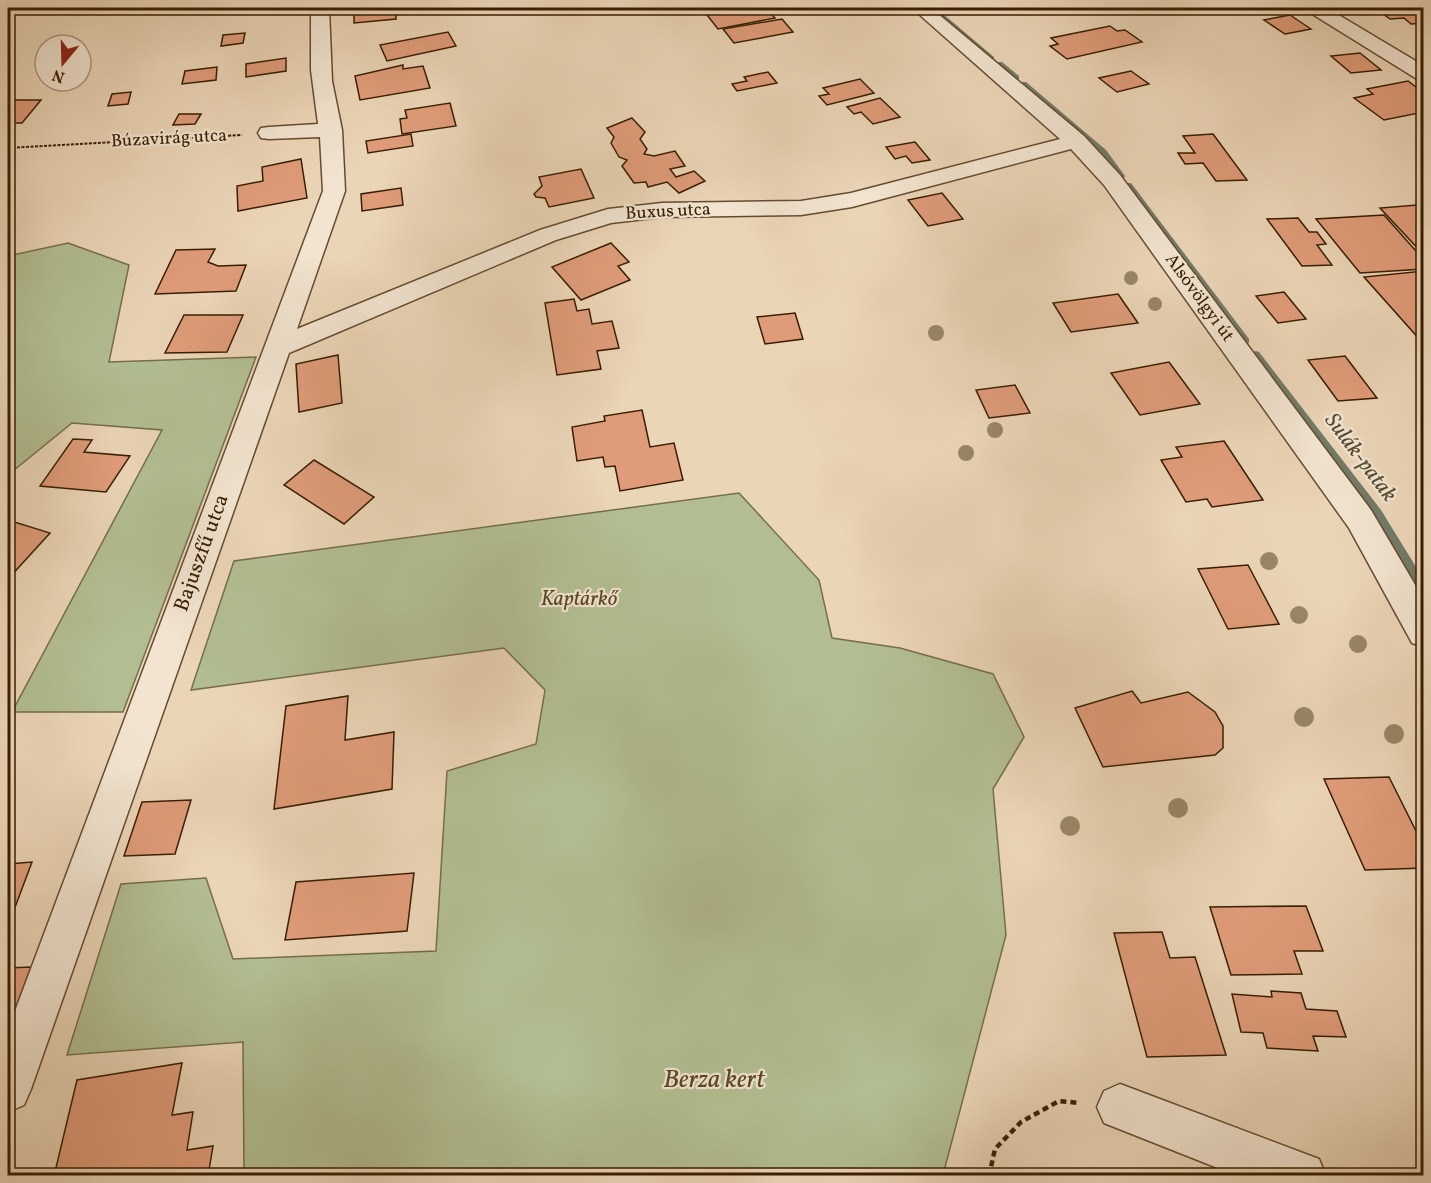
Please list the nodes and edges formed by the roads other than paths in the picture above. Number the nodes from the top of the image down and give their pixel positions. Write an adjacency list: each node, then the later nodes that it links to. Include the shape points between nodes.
1 (320, 8): 5 (street, Bajuszfű utca, via 322,89)
2 (921, 8): 7 (street, Alsóvölgyi út)
3 (1315, 8): 4 (street)
4 (1424, 75)
5 (331, 130): 6 (street); 8 (street, Bajuszfű utca, via 334,191)
6 (269, 133)
7 (1076, 141): 8 (street, Buxus utca, via 852,200 801,208 662,210 608,216 548,235); 9 (street, Alsóvölgyi út, via 1112,180 1360,519)
8 (276, 348): 10 (street, Bajuszfű utca)
9 (1424, 632)
10 (8, 1089)
11 (1120, 1107): 12 (street)
12 (1302, 1176)

